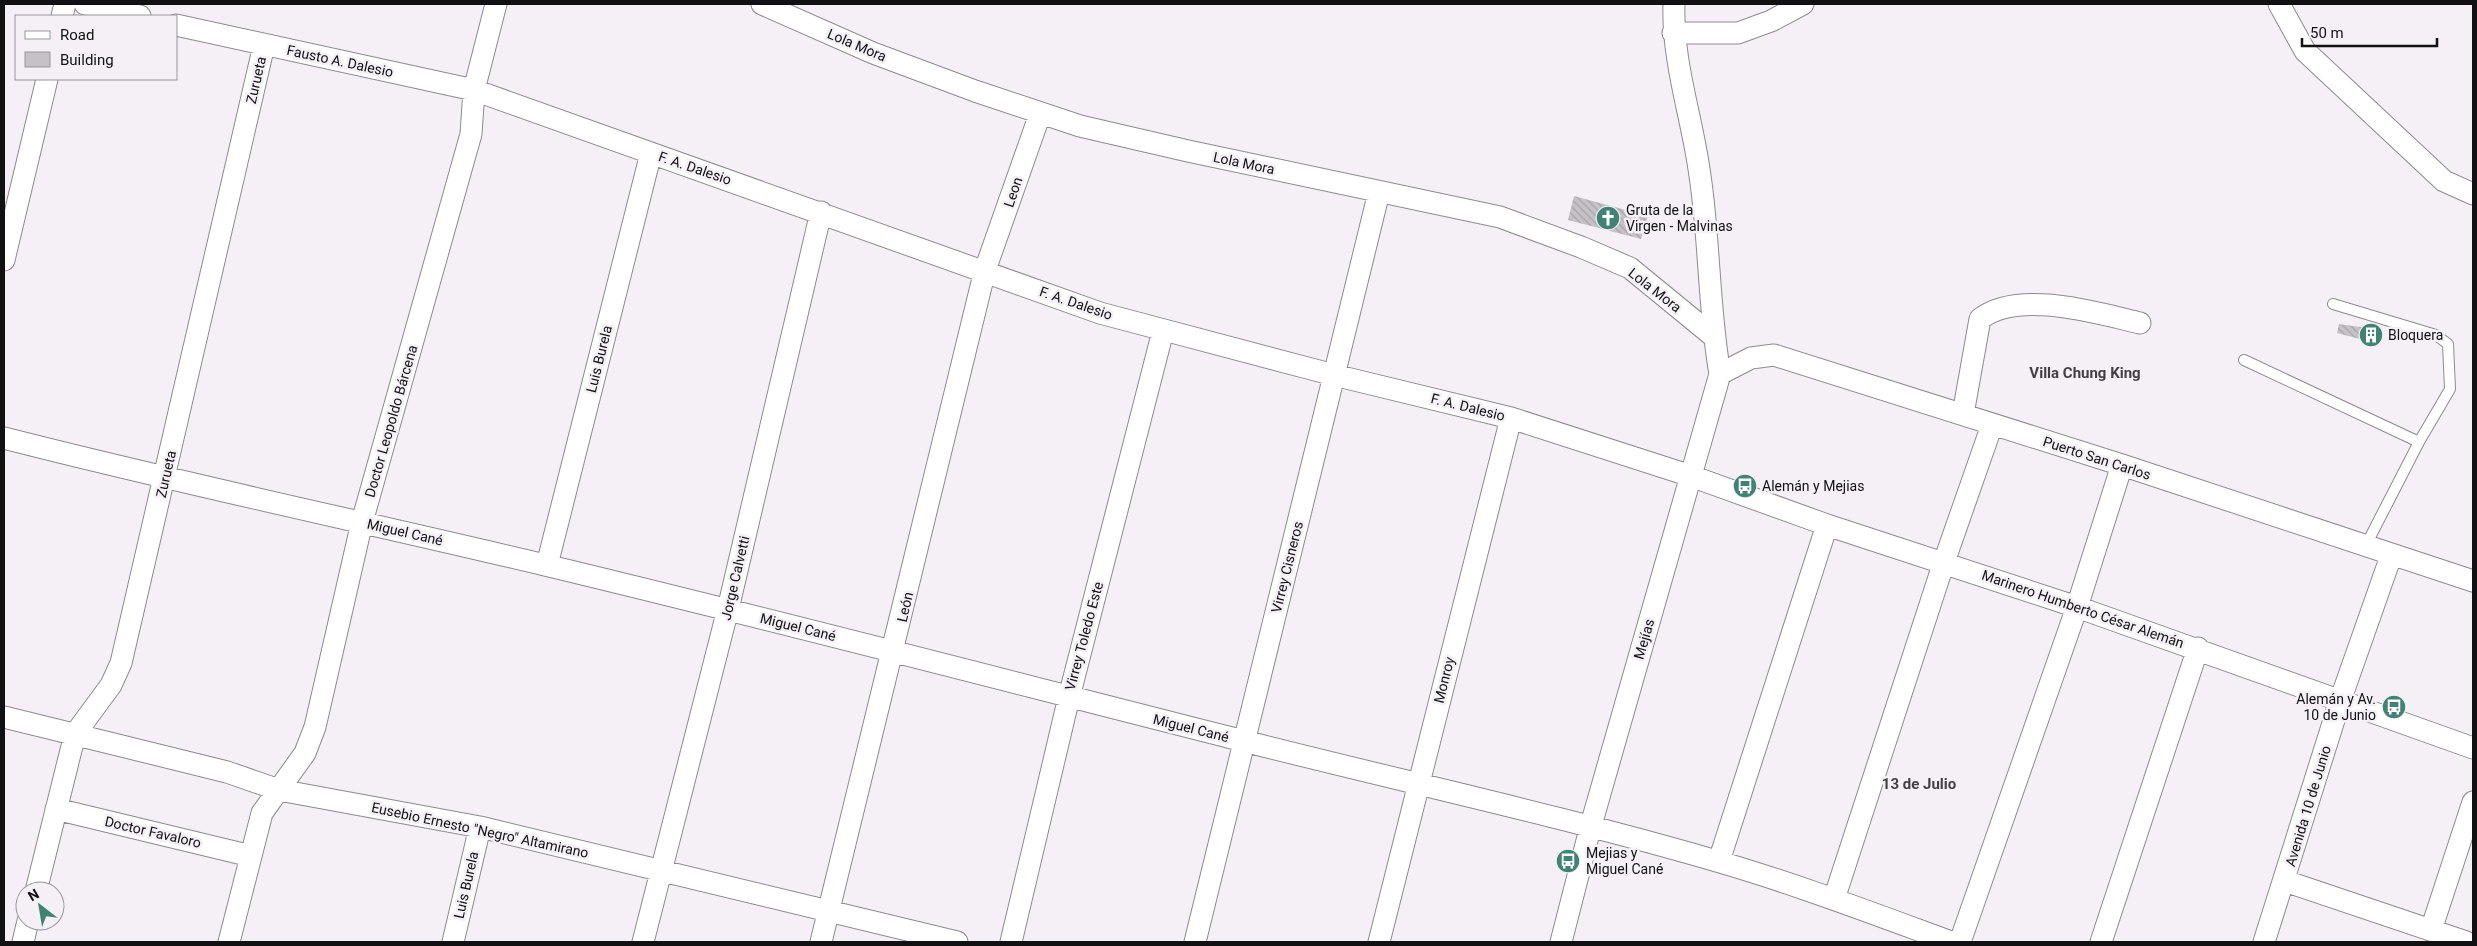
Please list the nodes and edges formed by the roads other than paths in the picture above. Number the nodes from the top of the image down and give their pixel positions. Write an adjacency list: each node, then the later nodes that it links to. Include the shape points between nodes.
1 (85, 4): 7 (street)
2 (496, 4): 12 (street, Doctor Leopoldo Bárcena)
3 (762, 4): 13 (street, Lola Mora, via 873,53)
4 (1674, 4): 9 (street, Mejías)
5 (1803, 4): 9 (street, via 1771,21 1738,32)
6 (2278, 4): 16 (street, via 2305,51 2444,181)
7 (135, 15)
8 (178, 25): 10 (street, Fausto A. Dalesio)
9 (1673, 33): 23 (street, Mejías, via 1699,169)
10 (264, 45): 12 (street, Fausto A. Dalesio); 34 (street, Zurueta)
11 (47, 80): 18 (street)
12 (474, 90): 14 (street, F. A. Dalesio); 35 (street, Doctor Leopoldo Bárcena, via 471,134)
13 (1040, 114): 15 (street, Lola Mora, via 1188,151); 19 (street, Leon)
14 (651, 152): 17 (street, F. A. Dalesio); 40 (street, Luis Burela)
15 (1379, 192): 23 (street, Lola Mora, via 1500,217 1630,268); 26 (street, Virrey Cisneros)
16 (2473, 194)
17 (820, 212): 19 (street, F. A. Dalesio); 43 (street, Jorge Calvetti)
18 (4, 260)
19 (985, 270): 22 (street, F. A. Dalesio, via 1100,313); 45 (street, León)
20 (2333, 304): 31 (lane, via 2436,335 2448,344 2450,389)
21 (2140, 323): 27 (street, via 2055,304 1991,310 1980,319)
22 (1163, 331): 26 (street, F. A. Dalesio); 46 (street, Virrey Toledo Este)
23 (1713, 336): 25 (street, Mejías)
24 (2244, 360): 31 (lane)
25 (1720, 374): 27 (street, Puerto San Carlos, via 1751,358 1774,355); 33 (street, Mejías)
26 (1334, 375): 28 (street, F. A. Dalesio); 50 (street, Virrey Cisneros)
27 (1963, 414): 29 (street, Puerto San Carlos)
28 (1512, 418): 33 (street, F. A. Dalesio); 52 (street, Monroy)
29 (1992, 425): 32 (street, Puerto San Carlos); 39 (street)
30 (4, 438): 34 (street, Miguel Cané)
31 (2419, 442): 37 (lane)
32 (2122, 465): 37 (street, Puerto San Carlos); 42 (street)
33 (1690, 476): 36 (street, Marinero Humberto César Alemán); 56 (street, Mejías)
34 (165, 479): 35 (street, Miguel Cané); 49 (street, Zurueta, via 120,663 111,686)
35 (362, 522): 40 (street, Miguel Cané); 53 (street, Doctor Leopoldo Bárcena, via 315,727 305,753)
36 (1827, 525): 39 (street, Marinero Humberto César Alemán); 59 (street)
37 (2365, 547): 38 (street, Puerto San Carlos)
38 (2392, 556): 41 (street, Puerto San Carlos); 47 (street, Avenida 10 de Junio)
39 (1944, 562): 42 (street, Marinero Humberto César Alemán); 63 (street)
40 (547, 565): 43 (street, Miguel Cané)
41 (2473, 581)
42 (2077, 607): 44 (street, Marinero Humberto César Alemán); 76 (street)
43 (728, 609): 45 (street, Miguel Cané); 60 (street, Jorge Calvetti)
44 (2198, 648): 47 (street, Marinero Humberto César Alemán); 77 (street)
45 (894, 652): 46 (street, Miguel Cané); 64 (street, León)
46 (1068, 697): 50 (street, Miguel Cané); 71 (street, Virrey Toledo Este)
47 (2340, 701): 51 (street, Marinero Humberto César Alemán); 62 (street, Avenida 10 de Junio)
48 (4, 717): 49 (street, Eusebio Ernesto "Negro" Altamirano)
49 (75, 734): 53 (street, Eusebio Ernesto "Negro" Altamirano, via 227,772); 55 (street, Zurueta)
50 (1244, 741): 52 (street, Miguel Cané); 72 (street, Virrey Cisneros)
51 (2473, 748)
52 (1418, 784): 56 (street, Miguel Cané); 73 (street, Monroy)
53 (279, 790): 57 (street, Eusebio Ernesto "Negro" Altamirano); 58 (street, Doctor Leopoldo Bárcena, via 262,814)
54 (2473, 802): 65 (street)
55 (56, 809): 58 (street, Doctor Favaloro); 61 (street, Zurueta)
56 (1591, 825): 59 (street, Miguel Cané); 74 (street, Mejías)
57 (480, 827): 60 (street, Eusebio Ernesto "Negro" Altamirano); 67 (street, Luis Burela)
58 (251, 856): 66 (street, Doctor Leopoldo Bárcena)
59 (1719, 862): 63 (street, Miguel Cané)
60 (661, 870): 64 (street, Eusebio Ernesto "Negro" Altamirano); 68 (street, Jorge Calvetti)
61 (38, 881)
62 (2285, 881): 65 (street); 78 (street, Avenida 10 de Junio)
63 (1834, 899): 75 (street, Miguel Cané)
64 (829, 913): 69 (street, León); 70 (street, Eusebio Ernesto "Negro" Altamirano)
65 (2432, 930): 79 (street)
66 (230, 942)
67 (452, 942)
68 (643, 942)
69 (821, 942)
70 (957, 942)
71 (1011, 942)
72 (1195, 942)
73 (1379, 942)
74 (1562, 942)
75 (1952, 942)
76 (1960, 942)
77 (2101, 942)
78 (2264, 942)
79 (2466, 942)

